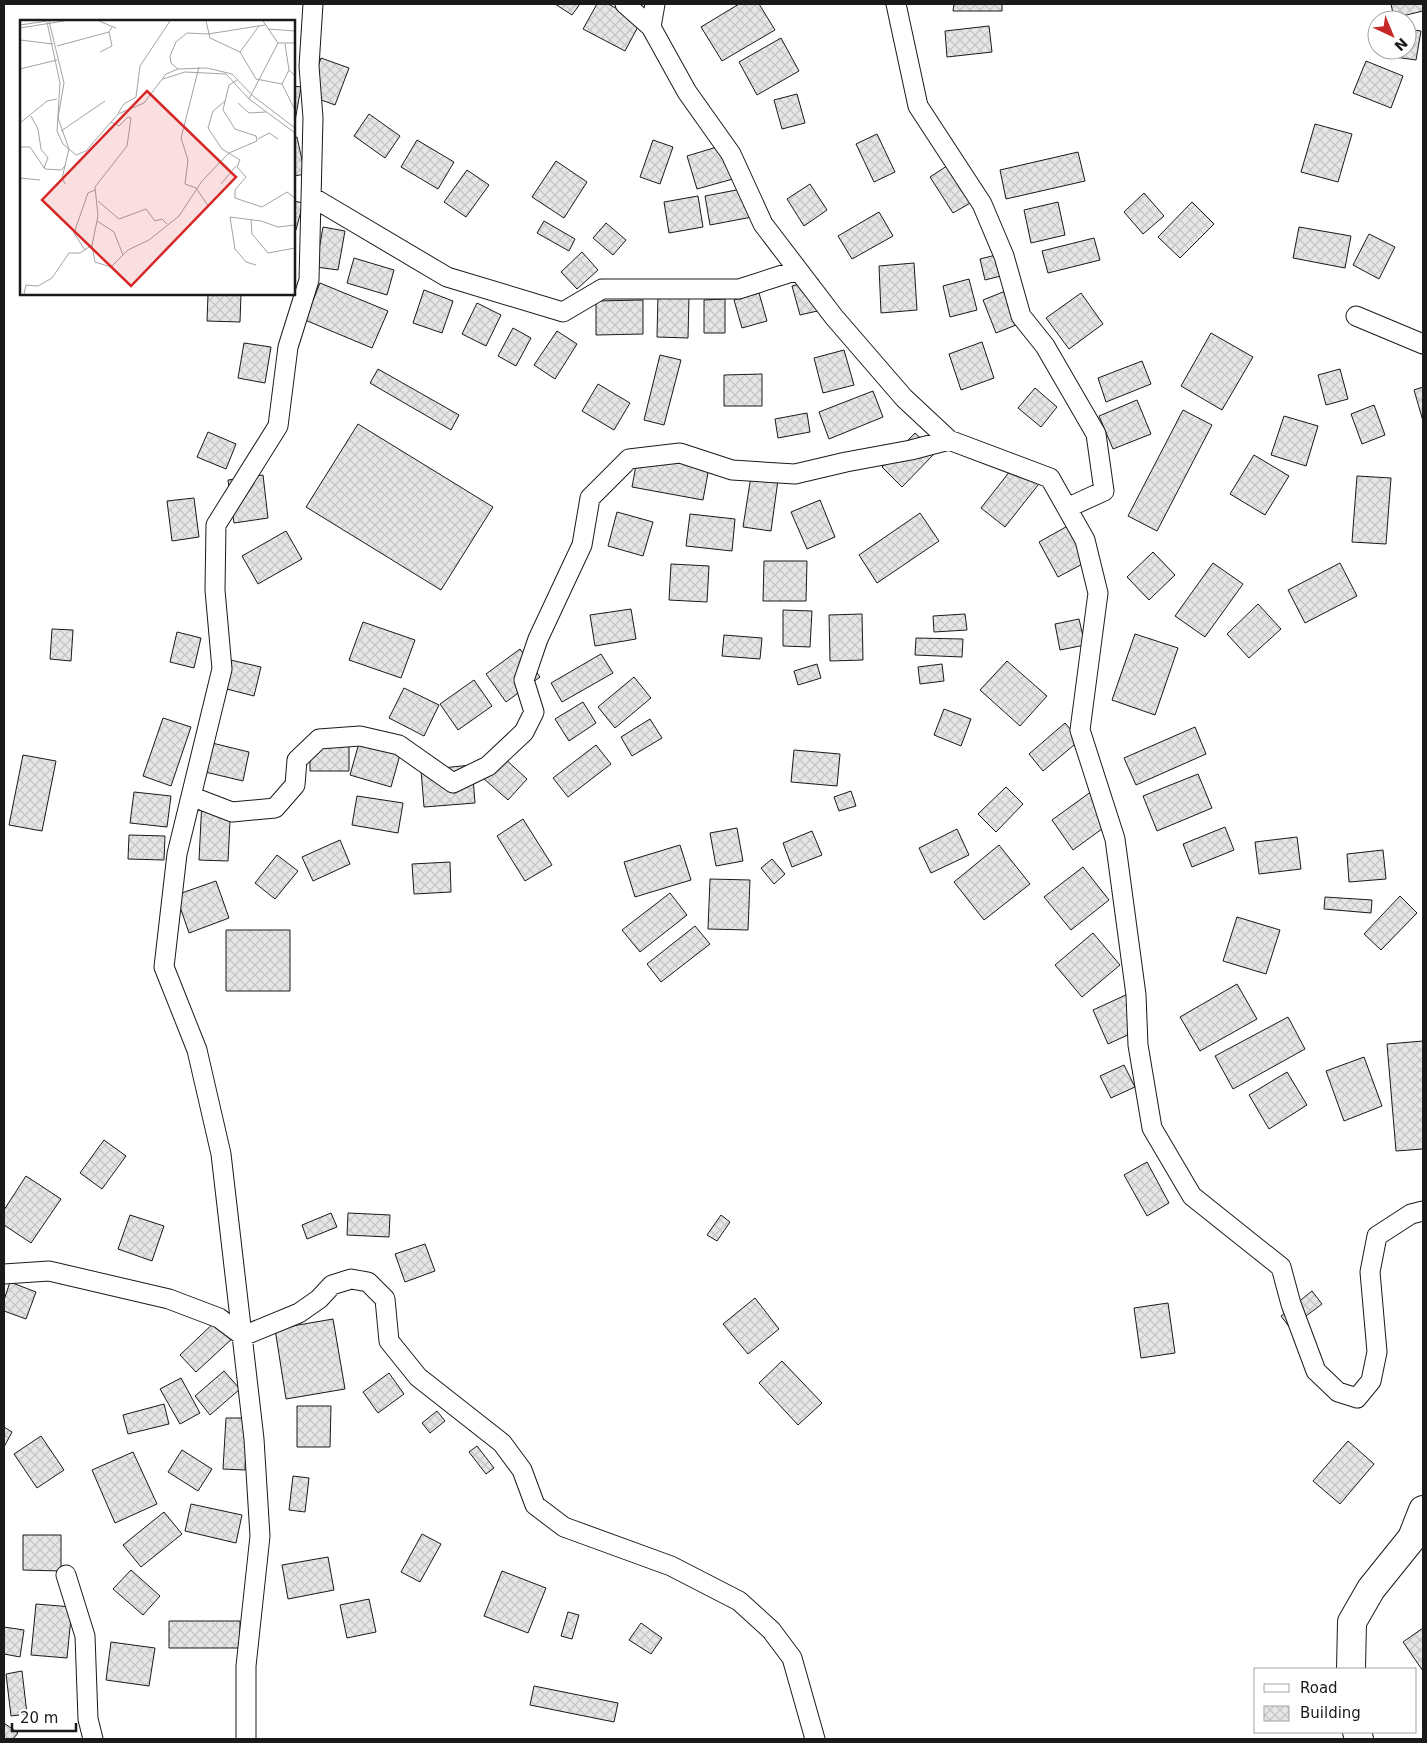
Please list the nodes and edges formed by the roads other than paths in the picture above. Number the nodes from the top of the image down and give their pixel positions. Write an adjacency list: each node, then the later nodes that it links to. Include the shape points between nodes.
1 (312, 4): 6 (street, via 309,66 313,118)
2 (625, 4): 5 (street)
3 (655, 4): 5 (street)
4 (896, 4): 11 (street, via 918,106 982,204 1004,256 1021,316 1045,346 1096,434 1104,491)
5 (651, 27): 7 (street, via 687,92 731,154 763,224)
6 (312, 197): 7 (street, via 447,277 563,312 602,289 740,289); 12 (street, via 309,280 288,347 278,426 216,525 215,590 222,669)
7 (798, 270): 10 (street, via 904,398)
8 (1356, 316): 9 (street)
9 (1423, 344)
10 (950, 440): 11 (street, via 1050,478); 12 (street, via 795,474 732,470 680,454 628,459 590,498 582,545 538,639 524,680 534,712 524,732 488,766 453,784 399,745 360,736 319,739 297,760 295,785 275,808 232,812)
11 (1067, 508): 13 (street, via 1085,540 1098,593 1080,730 1115,839 1136,995 1138,1045 1152,1128 1192,1196 1281,1267 1316,1371 1338,1392 1356,1398 1371,1381 1377,1352 1370,1272 1377,1236 1411,1214)
12 (193, 797): 15 (street, via 177,854 164,967 197,1050 221,1154)
13 (1423, 1212)
14 (4, 1274): 15 (street, via 49,1271 169,1299 219,1318)
15 (243, 1336): 20 (street, via 260,1536 246,1666); 21 (street, via 299,1313 332,1285 351,1279 368,1282 384,1299 389,1340 407,1366 502,1443 522,1470 535,1505 564,1527 671,1566 739,1601 771,1630 792,1658)
16 (1423, 1510): 18 (street, via 1412,1538 1371,1589 1352,1622)
17 (66, 1575): 19 (street, via 85,1636 88,1719)
18 (1351, 1668)
19 (94, 1739)
20 (246, 1739)
21 (815, 1739)

